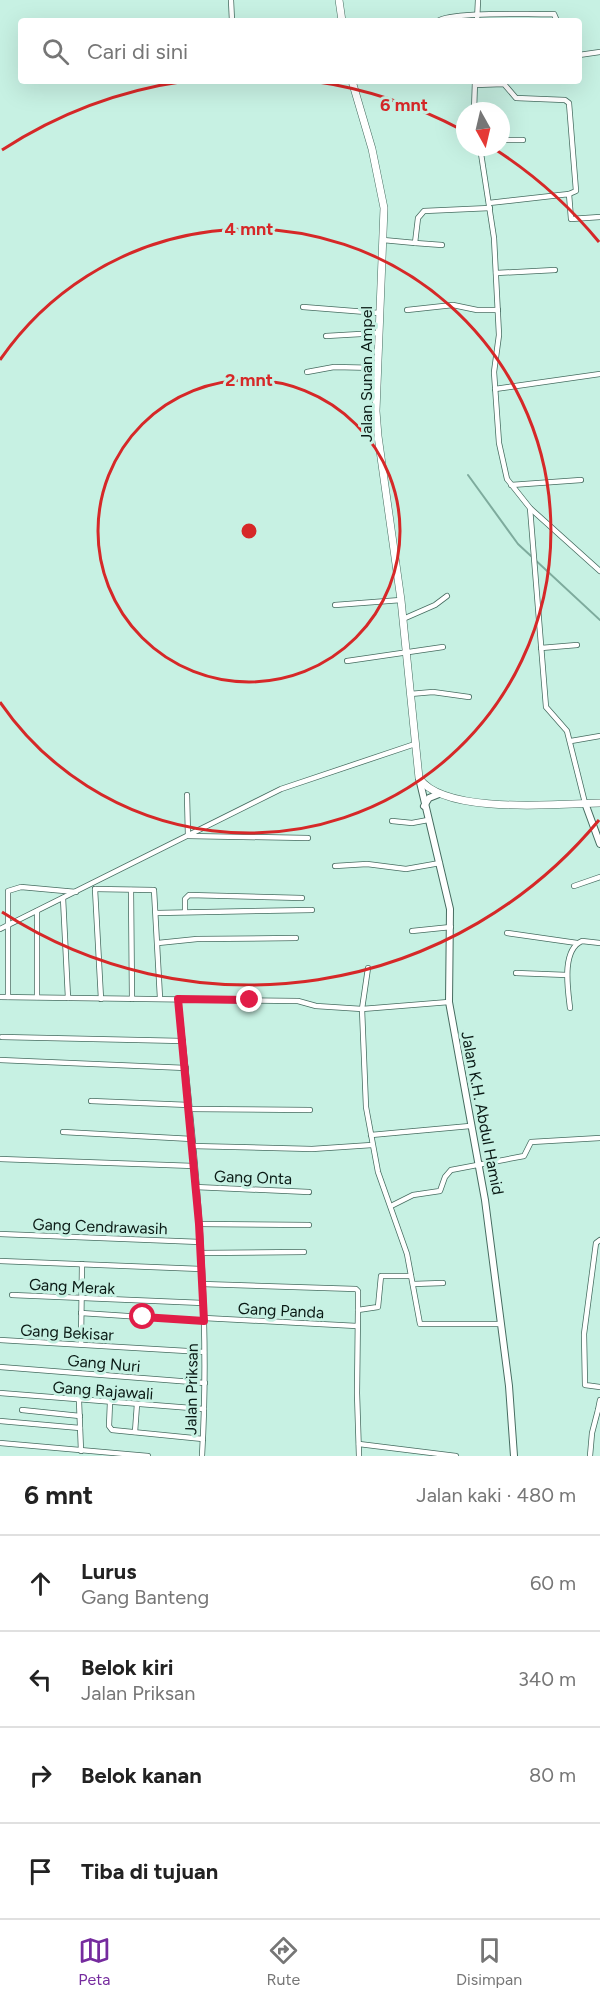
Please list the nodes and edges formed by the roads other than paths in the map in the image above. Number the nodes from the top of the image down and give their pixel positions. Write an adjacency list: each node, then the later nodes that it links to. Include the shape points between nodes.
1 (231, 0): 5 (street)
2 (339, 0): 6 (main road)
3 (478, 0): 4 (street)
4 (477, 15): 7 (street); 8 (street, via 554,14)
5 (232, 18)
6 (342, 18)
7 (446, 18)
8 (556, 18)
9 (600, 52): 10 (street)
10 (582, 55)
11 (353, 84): 21 (main road, Jalan Sunan Ampel, via 381,186)
12 (475, 84): 14 (street)
13 (504, 84): 18 (street, via 516,98 567,101 576,191)
14 (474, 102)
15 (510, 140): 16 (street)
16 (523, 140)
17 (482, 156): 19 (street)
18 (569, 194): 19 (street); 20 (street, via 571,219)
19 (490, 205): 22 (street, via 424,211 418,218); 25 (street)
20 (600, 217)
21 (388, 240): 22 (street); 29 (main road, Jalan Sunan Ampel)
22 (412, 243): 23 (street)
23 (442, 245)
24 (555, 270): 25 (street)
25 (495, 273): 28 (street)
26 (303, 307): 29 (street)
27 (407, 310): 28 (street, via 453,305)
28 (498, 310): 35 (street)
29 (379, 313): 30 (main road, Jalan Sunan Ampel)
30 (378, 333): 31 (street); 32 (main road, Jalan Sunan Ampel)
31 (326, 336)
32 (378, 368): 33 (street, via 334,367); 41 (main road, Jalan Sunan Ampel, via 378,436)
33 (307, 372)
34 (600, 374): 35 (street)
35 (495, 389): 37 (street, via 498,443)
36 (581, 480): 37 (street)
37 (511, 485): 38 (street)
38 (530, 508): 39 (street); 46 (street)
39 (600, 572)
40 (447, 596): 43 (street)
41 (401, 600): 42 (street); 43 (main road, Jalan Sunan Ampel)
42 (335, 605)
43 (403, 619): 47 (main road, Jalan Sunan Ampel)
44 (577, 645): 46 (street)
45 (443, 647): 47 (street)
46 (541, 648): 52 (street, via 546,707 561,722)
47 (406, 652): 48 (street); 49 (main road, Jalan Sunan Ampel)
48 (347, 661)
49 (410, 694): 50 (street, via 433,692); 53 (main road, Jalan Sunan Ampel)
50 (469, 697)
51 (600, 736): 52 (street)
52 (571, 741): 57 (street)
53 (415, 744): 54 (main road, Jalan Sunan Ampel); 63 (street, via 281,789)
54 (419, 778): 55 (main road, via 429,790); 59 (street, Jalan K.H. Abdul Hamid)
55 (439, 794): 57 (main road, via 499,805); 59 (street, via 429,798)
56 (187, 795): 63 (street)
57 (585, 803): 58 (main road); 62 (street)
58 (600, 803)
59 (424, 806): 60 (street, Jalan K.H. Abdul Hamid)
60 (428, 820): 61 (street); 66 (street, Jalan K.H. Abdul Hamid)
61 (392, 821)
62 (598, 830): 65 (street)
63 (188, 836): 64 (street); 69 (street)
64 (308, 838)
65 (600, 844)
66 (440, 863): 67 (street, via 406,869 367,864); 80 (street, Jalan K.H. Abdul Hamid)
67 (335, 866)
68 (600, 877): 70 (street)
69 (95, 886): 71 (street); 72 (street); 96 (street)
70 (574, 886)
71 (131, 890): 78 (street, via 154,890); 97 (street)
72 (76, 892): 73 (street); 79 (street, via 10,889)
73 (63, 898): 76 (street); 94 (street)
74 (302, 898): 77 (street, via 189,895)
75 (312, 910): 77 (street)
76 (37, 911): 79 (street); 93 (street)
77 (185, 912): 78 (street)
78 (157, 913): 85 (street)
79 (7, 925): 81 (street); 92 (street)
80 (451, 927): 82 (street); 99 (street, Jalan K.H. Abdul Hamid)
81 (0, 929)
82 (412, 931)
83 (507, 933): 87 (street)
84 (296, 938): 85 (street)
85 (158, 943): 95 (street)
86 (600, 943): 87 (street)
87 (576, 944): 90 (street)
88 (368, 968): 101 (street)
89 (516, 973): 90 (street)
90 (567, 975): 100 (street)
91 (0, 997): 92 (street)
92 (8, 997): 93 (street)
93 (36, 997): 94 (street)
94 (68, 998): 96 (street)
95 (159, 998): 97 (street); 98 (street)
96 (101, 999): 97 (street)
97 (132, 999)
98 (178, 999): 101 (street, via 298,1001); 103 (street, Jalan Priksan)
99 (449, 1002): 101 (street); 109 (street, Jalan K.H. Abdul Hamid)
100 (570, 1008)
101 (362, 1009): 111 (street)
102 (2, 1036): 103 (street)
103 (183, 1041): 105 (street, Jalan Priksan)
104 (0, 1060): 105 (street)
105 (186, 1068): 107 (street, Jalan Priksan)
106 (91, 1101): 107 (street)
107 (189, 1107): 108 (street); 113 (street, Jalan Priksan)
108 (310, 1110)
109 (470, 1126): 111 (street); 118 (street, Jalan K.H. Abdul Hamid)
110 (63, 1132): 113 (street)
111 (371, 1136): 114 (street)
112 (600, 1138): 118 (street, via 531,1142 524,1156)
113 (192, 1139): 115 (street, Jalan Priksan)
114 (372, 1145): 115 (street, via 312,1149); 121 (street)
115 (192, 1146): 117 (street, Jalan Priksan)
116 (0, 1159): 117 (street)
117 (194, 1166): 119 (street, Jalan Priksan)
118 (478, 1166): 121 (street, via 451,1170 440,1191 413,1195); 142 (street, Jalan K.H. Abdul Hamid, via 486,1200)
119 (195, 1187): 120 (street, Gang Onta); 122 (street, Jalan Priksan)
120 (309, 1191)
121 (391, 1206): 132 (street)
122 (199, 1224): 123 (street); 126 (street, Jalan Priksan)
123 (309, 1225)
124 (0, 1234): 126 (street, Gang Cendrawasih)
125 (600, 1240): 149 (street, via 592,1262 584,1354 585,1386)
126 (200, 1242): 128 (street, Jalan Priksan)
127 (304, 1252): 128 (street)
128 (200, 1253): 131 (street, Jalan Priksan)
129 (0, 1261): 130 (street)
130 (82, 1264): 131 (street); 137 (street)
131 (201, 1269): 134 (street, Jalan Priksan)
132 (411, 1276): 135 (street); 139 (street, via 381,1276 378,1307)
133 (443, 1283): 135 (street)
134 (202, 1284): 138 (street, Jalan Priksan); 139 (street, via 356,1289)
135 (413, 1284): 142 (street, via 421,1325)
136 (12, 1295): 137 (street, Gang Merak)
137 (81, 1299): 138 (street, Gang Merak); 140 (street)
138 (203, 1303): 141 (street, Jalan Priksan)
139 (358, 1310): 143 (street)
140 (81, 1313): 141 (street, Gang Panda); 145 (street)
141 (204, 1319): 143 (street, Gang Panda); 146 (street, Jalan Priksan)
142 (501, 1324): 174 (street, Jalan K.H. Abdul Hamid)
143 (357, 1326): 166 (street)
144 (0, 1340): 145 (street, Gang Bekisar)
145 (81, 1344): 146 (street, Gang Bekisar)
146 (204, 1352): 148 (street, Jalan Priksan)
147 (0, 1367): 148 (street, Gang Nuri)
148 (205, 1383): 156 (street, Jalan Priksan)
149 (600, 1387)
150 (0, 1393): 151 (street, Gang Rajawali)
151 (52, 1398): 153 (street, Gang Rajawali); 159 (street)
152 (600, 1400): 158 (street)
153 (80, 1401): 154 (street, Gang Rajawali); 160 (street)
154 (110, 1402): 155 (street, Gang Rajawali); 163 (street, via 110,1428)
155 (137, 1404): 156 (street, Gang Rajawali); 163 (street)
156 (204, 1409): 164 (street, Jalan Priksan)
157 (22, 1410): 159 (street)
158 (599, 1410): 175 (street, via 591,1433)
159 (52, 1413): 160 (street)
160 (80, 1416): 162 (street)
161 (0, 1421): 162 (street)
162 (80, 1428): 168 (street)
163 (135, 1432): 164 (street)
164 (203, 1439): 170 (street, Jalan Priksan)
165 (0, 1443): 168 (street)
166 (359, 1444): 167 (street); 171 (street)
167 (410, 1448): 172 (street); 173 (street)
168 (81, 1451): 169 (street)
169 (148, 1456)
170 (202, 1456)
171 (359, 1456)
172 (409, 1456)
173 (456, 1456)
174 (514, 1456)
175 (590, 1456)

